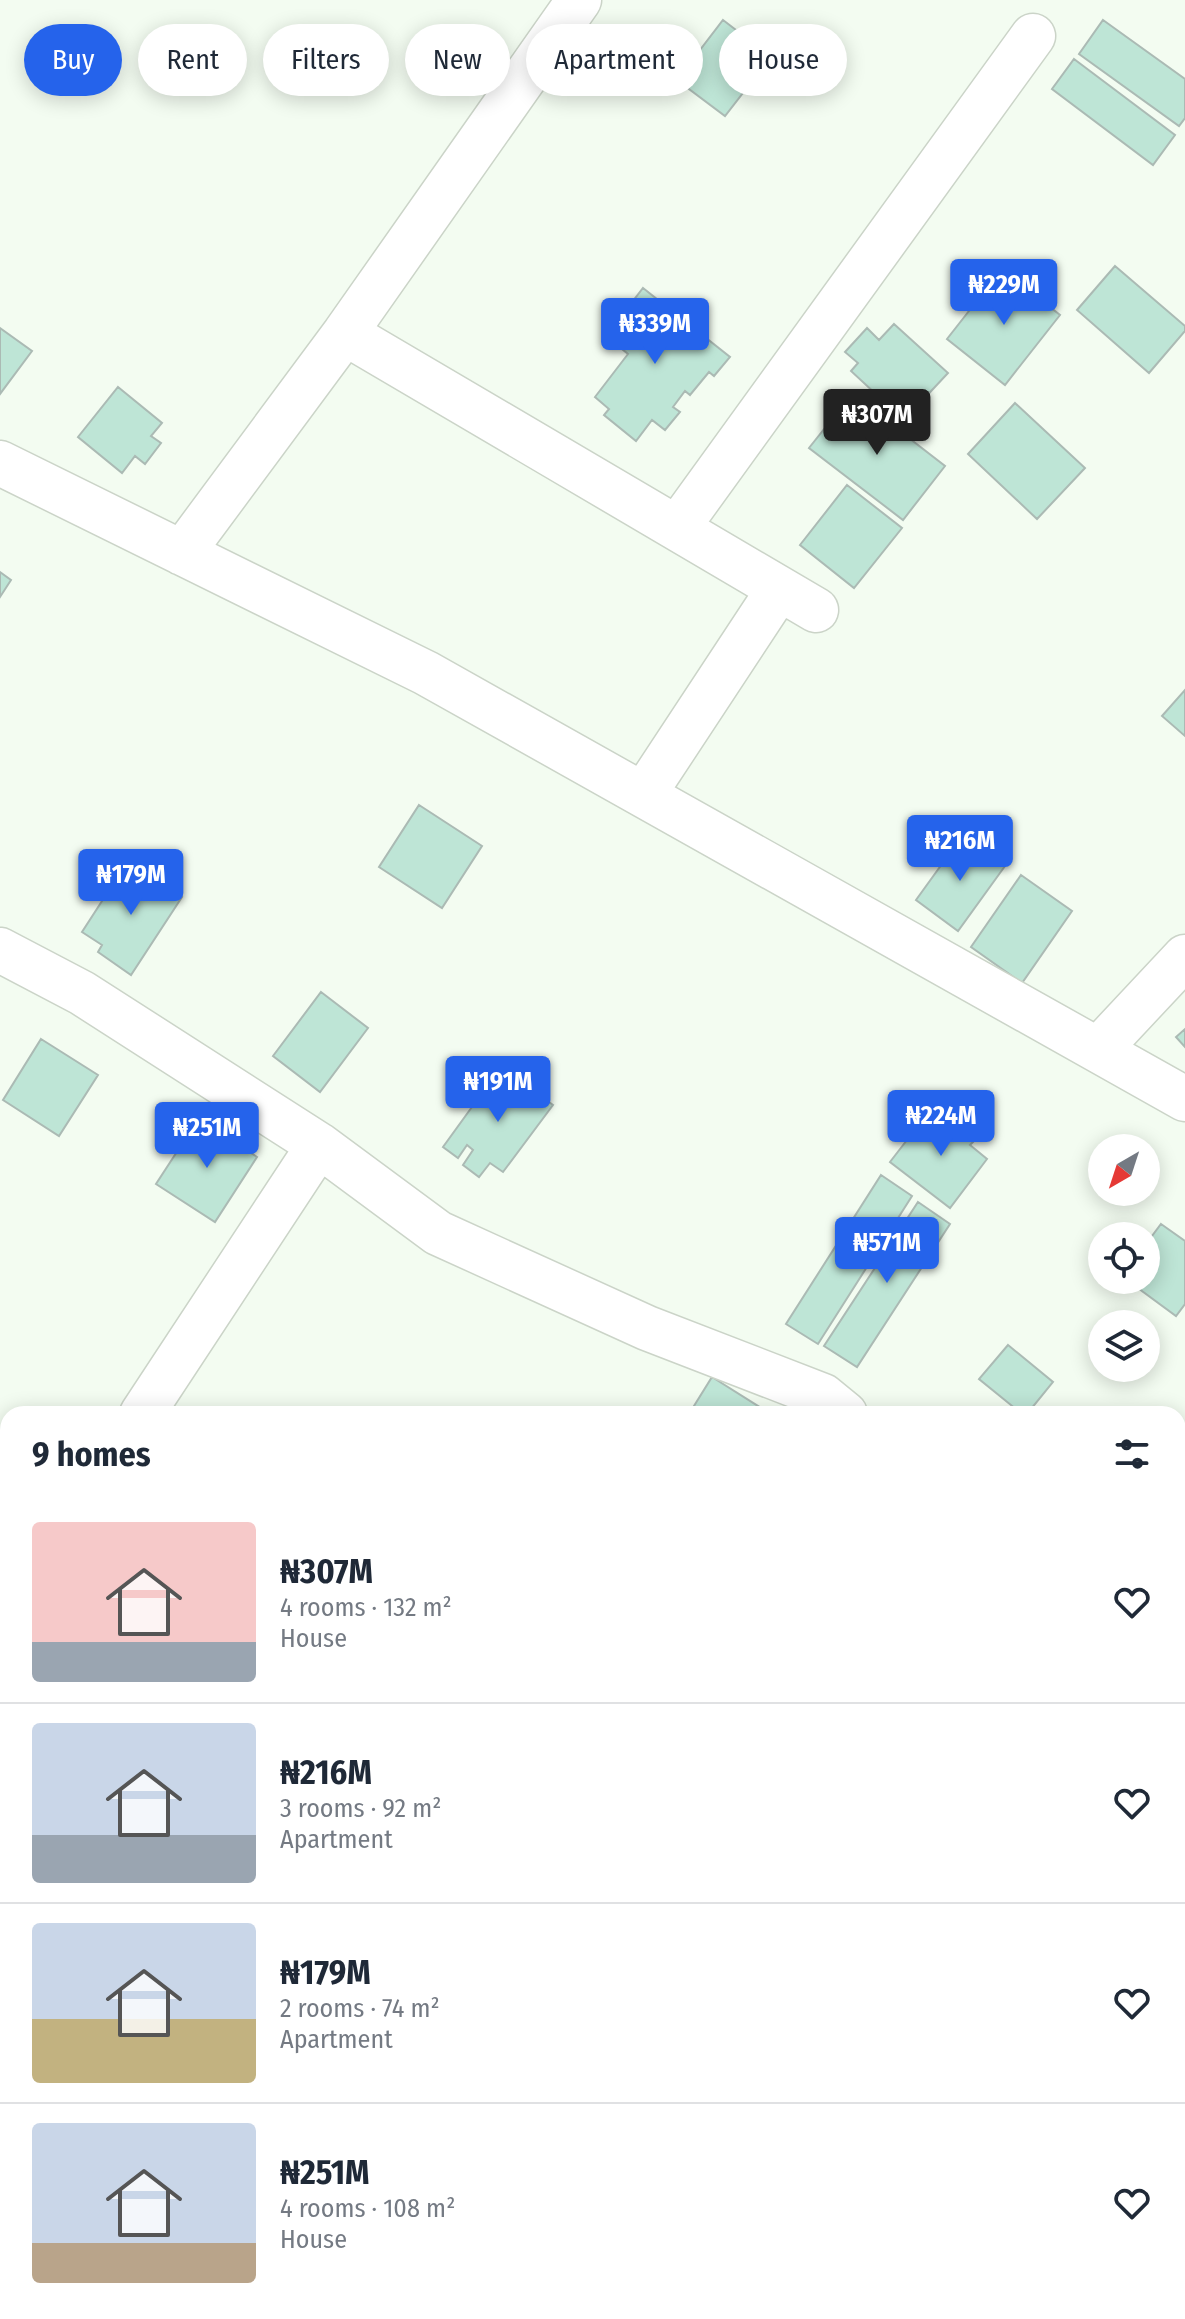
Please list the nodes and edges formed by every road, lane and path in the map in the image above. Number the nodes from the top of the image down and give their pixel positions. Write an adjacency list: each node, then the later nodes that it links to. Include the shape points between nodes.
1 (579, 0): 3 (street)
2 (1033, 36): 5 (street)
3 (345, 333): 5 (street); 6 (street)
4 (0, 463): 6 (street)
5 (677, 528): 7 (street)
6 (182, 553): 9 (street, via 426,673)
7 (779, 589): 8 (street); 9 (street)
8 (816, 610)
9 (644, 794): 12 (street)
10 (0, 950): 14 (street, via 82,993)
11 (1185, 957): 12 (street)
12 (1098, 1050): 13 (street)
13 (1185, 1099)
14 (319, 1145): 15 (street); 16 (street, via 438,1233 647,1328 823,1396)
15 (147, 1406)
16 (835, 1406)

